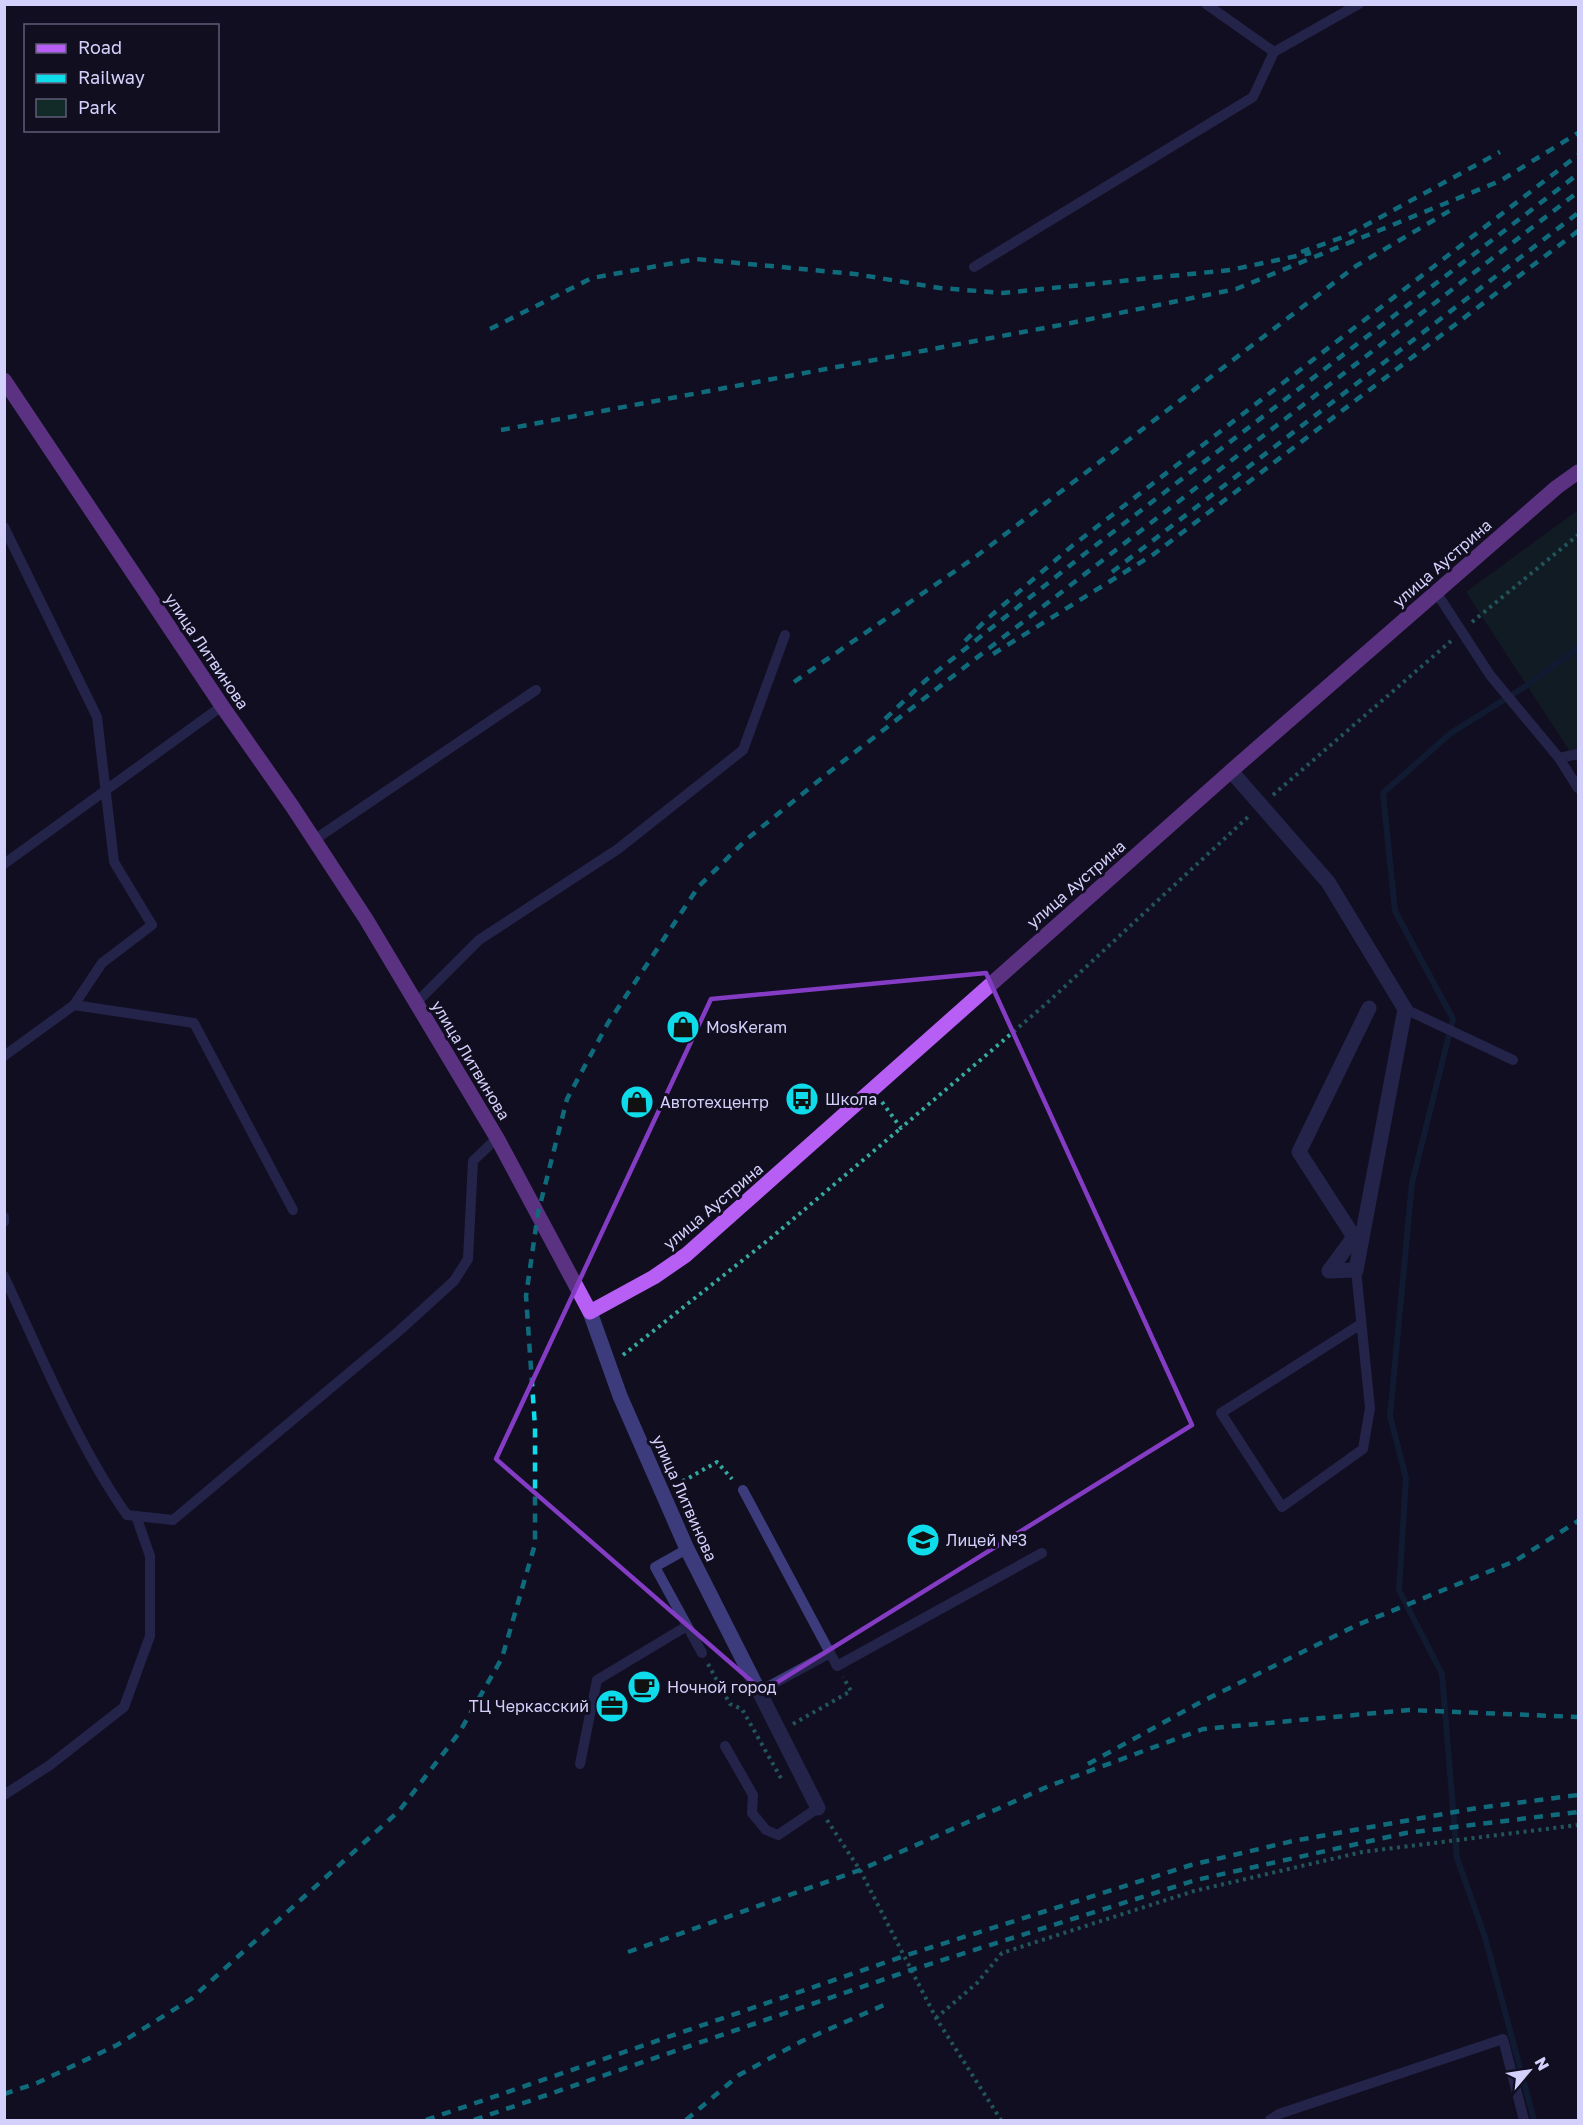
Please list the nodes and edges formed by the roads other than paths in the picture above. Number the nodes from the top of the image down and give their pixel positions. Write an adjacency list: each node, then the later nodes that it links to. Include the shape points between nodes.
1 (1206, 4): 3 (lane)
2 (1359, 4): 3 (lane)
3 (1274, 52): 4 (lane, via 1253,97)
4 (974, 267)
5 (4, 380): 11 (main road, улица Литвинова)
6 (1578, 472): 8 (main road, улица Аустрина)
7 (4, 527): 16 (lane, via 97,717)
8 (1436, 592): 13 (lane, via 1490,675); 14 (main road, улица Аустрина)
9 (785, 635): 19 (lane, via 742,750 618,849 479,940)
10 (536, 690): 17 (lane)
11 (222, 706): 16 (lane); 17 (main road, улица Литвинова)
12 (1578, 754): 13 (lane)
13 (1558, 758): 15 (lane)
14 (1231, 771): 22 (street, via 1328,882); 31 (main road, улица Аустрина, via 686,1255)
15 (1578, 788)
16 (106, 790): 18 (lane); 20 (lane, via 114,862 152,925 102,963)
17 (314, 840): 19 (main road, улица Литвинова)
18 (4, 864)
19 (416, 1003): 25 (main road, улица Литвинова)
20 (74, 1005): 23 (lane); 26 (lane, via 194,1023)
21 (1369, 1008): 29 (street, via 1299,1152 1354,1237 1329,1271)
22 (1405, 1009): 24 (lane); 29 (street)
23 (4, 1056)
24 (1513, 1060)
25 (497, 1138): 31 (main road, улица Литвинова); 34 (lane, via 473,1161 468,1259 454,1281 173,1520)
26 (293, 1210)
27 (4, 1217): 28 (lane)
28 (4, 1222)
29 (1356, 1270): 32 (lane, via 1370,1408 1363,1449 1282,1507 1221,1413)
30 (4, 1276): 34 (lane, via 108,1488 127,1515)
31 (590, 1312): 35 (street, улица Литвинова, via 620,1396)
32 (1361, 1324)
33 (743, 1490): 39 (lane)
34 (136, 1516): 43 (lane, via 150,1556 150,1636 124,1707 50,1765)
35 (687, 1549): 37 (lane, via 655,1568); 40 (street, улица Литвинова)
36 (1042, 1553): 39 (lane, via 837,1666)
37 (687, 1626): 38 (lane); 42 (lane, via 597,1680)
38 (702, 1653)
39 (830, 1653): 40 (lane)
40 (758, 1692): 44 (street, улица Литвинова)
41 (725, 1746): 44 (lane, via 753,1795 752,1813 766,1830 778,1835)
42 (580, 1764)
43 (4, 1795)
44 (818, 1808)
45 (1270, 2121): 46 (lane, via 1279,2114 1503,2038)
46 (1524, 2121)

